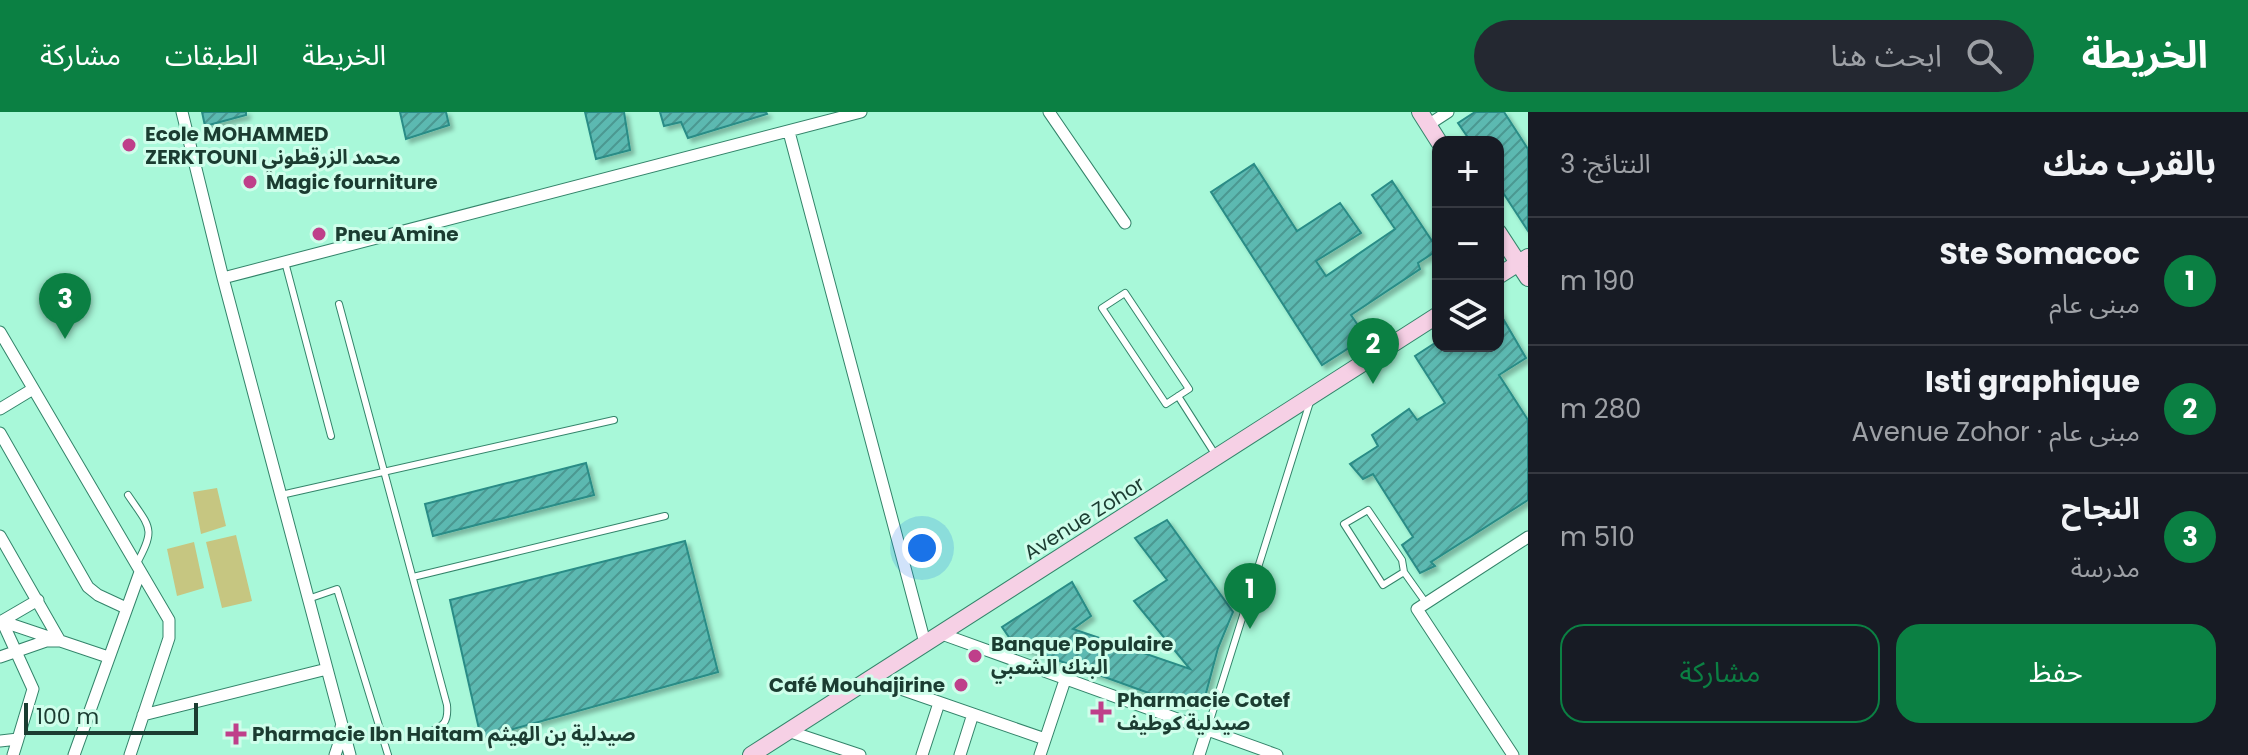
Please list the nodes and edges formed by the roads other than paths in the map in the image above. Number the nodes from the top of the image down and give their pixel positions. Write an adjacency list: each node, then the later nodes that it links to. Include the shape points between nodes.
1 (182, 112): 13 (street)
2 (861, 112): 6 (street)
3 (1049, 112): 8 (street)
4 (1448, 112): 5 (street)
5 (1424, 118): 7 (main road)
6 (789, 132): 11 (street); 40 (street)
7 (1435, 136)
8 (1125, 223)
9 (1504, 239): 10 (main road)
10 (1523, 260): 12 (main road); 14 (main road)
11 (285, 262): 13 (street); 24 (lane)
12 (1504, 272)
13 (223, 278): 28 (street)
14 (1528, 278)
15 (339, 304): 26 (lane)
16 (1432, 319): 20 (main road, Avenue Zohor)
17 (0, 332): 18 (street)
18 (33, 389): 21 (street); 32 (street)
19 (1178, 396): 19 (lane, via 1189,389 1125,293 1102,308 1166,404); 25 (lane)
20 (1312, 397): 25 (main road, Avenue Zohor); 52 (lane)
21 (0, 409)
22 (614, 420): 26 (lane)
23 (0, 433): 38 (street, via 88,587)
24 (331, 436)
25 (1217, 457): 40 (main road, Avenue Zohor)
26 (384, 472): 28 (lane); 34 (lane)
27 (128, 495): 32 (lane, via 150,532)
28 (281, 495): 35 (street)
29 (665, 516): 34 (lane)
30 (0, 536): 36 (street)
31 (1528, 537): 37 (street)
32 (138, 568): 38 (street); 50 (street, via 169,620 169,638)
33 (1404, 572): 33 (lane, via 1383,585 1344,524 1368,510 1402,560); 37 (lane)
34 (413, 577): 54 (lane, via 448,717)
35 (308, 599): 45 (street); 63 (lane, via 337,589)
36 (38, 600): 39 (street); 41 (street)
37 (1426, 603): 71 (street, via 1417,609)
38 (126, 608): 44 (street)
39 (1, 621): 41 (street); 42 (street)
40 (932, 638): 46 (main road, Avenue Zohor); 47 (street)
41 (60, 641): 42 (street); 44 (street)
42 (15, 651): 43 (street); 55 (street, via 33,689)
43 (0, 657)
44 (108, 657): 59 (street)
45 (327, 669): 50 (street); 51 (street)
46 (869, 678): 48 (street); 53 (main road, Avenue Zohor)
47 (1065, 680): 52 (street); 56 (street)
48 (939, 703): 49 (street); 66 (street)
49 (973, 714): 56 (street); 67 (street)
50 (143, 715): 60 (street)
51 (341, 722): 61 (street); 62 (street)
52 (1207, 730): 69 (street); 70 (street)
53 (788, 731): 64 (main road, Avenue Zohor); 65 (street)
54 (422, 736)
55 (18, 739): 57 (street); 58 (street)
56 (1045, 739): 68 (street)
57 (0, 741)
58 (13, 755)
59 (74, 755)
60 (130, 755)
61 (335, 755)
62 (350, 755)
63 (388, 755)
64 (751, 755)
65 (860, 755)
66 (922, 755)
67 (960, 755)
68 (1040, 755)
69 (1199, 755)
70 (1277, 755)
71 (1513, 755)

